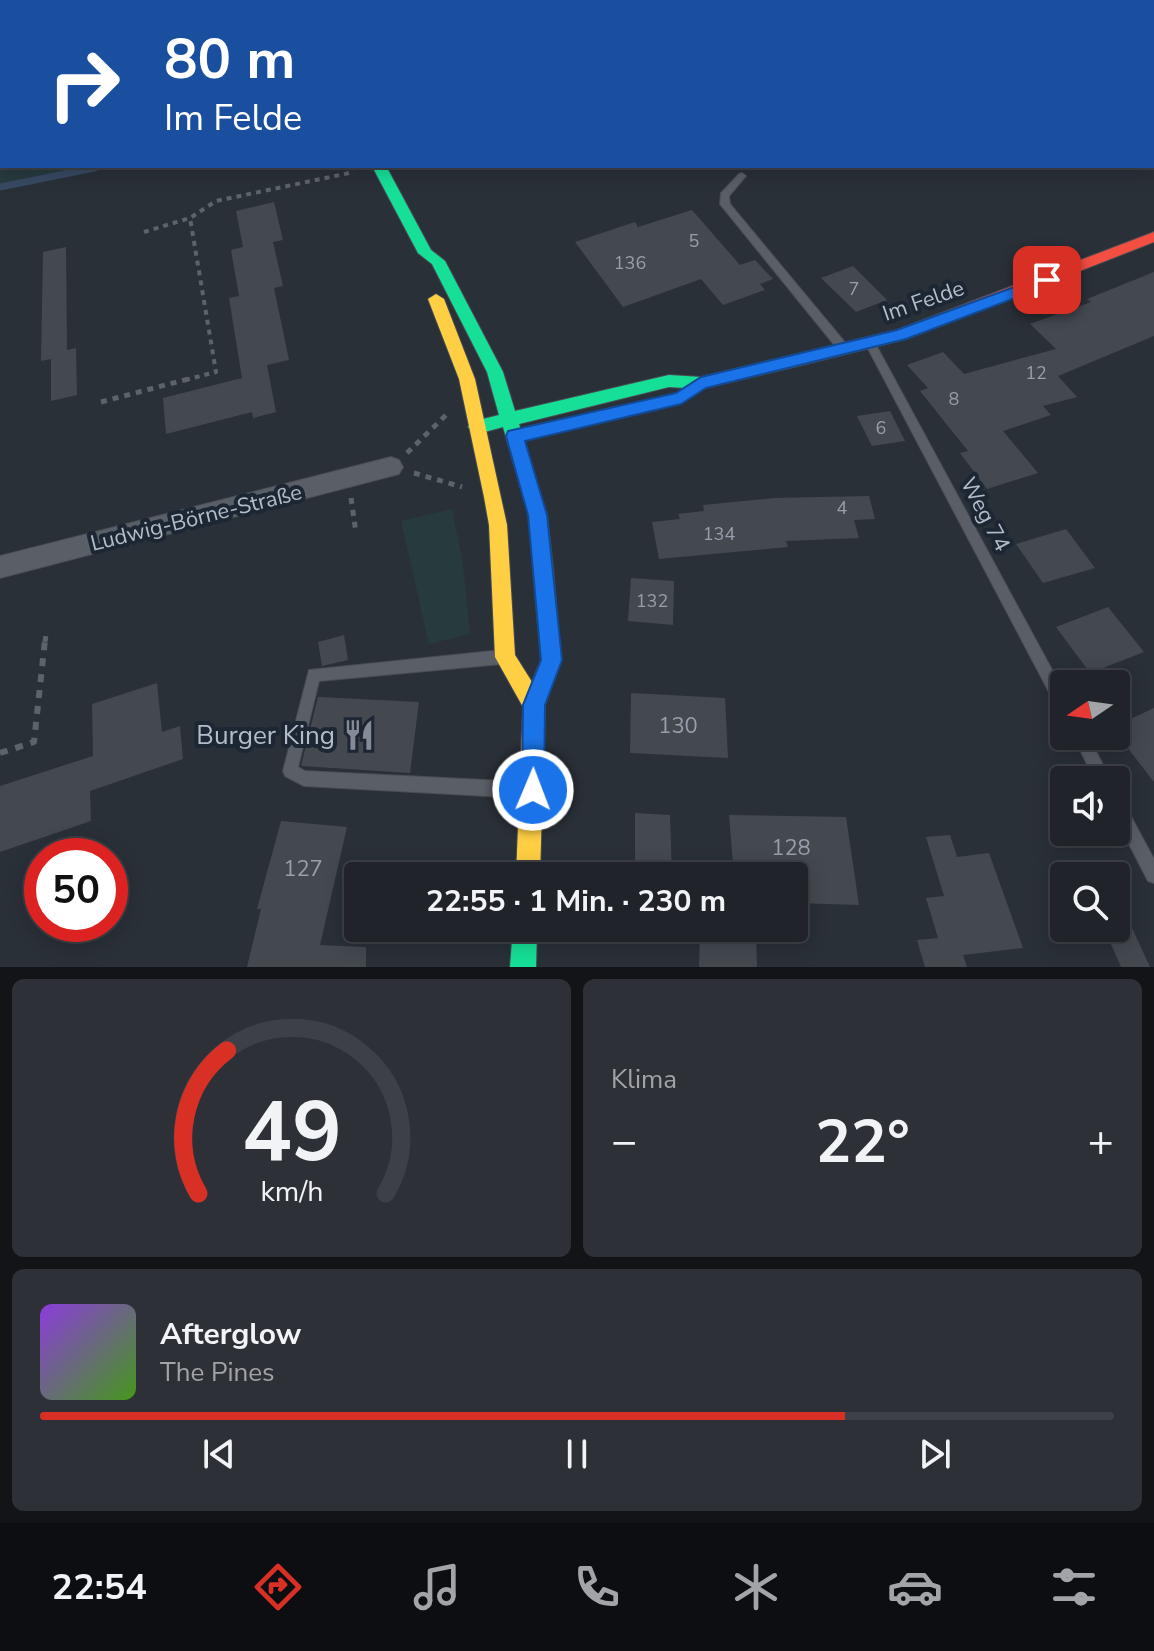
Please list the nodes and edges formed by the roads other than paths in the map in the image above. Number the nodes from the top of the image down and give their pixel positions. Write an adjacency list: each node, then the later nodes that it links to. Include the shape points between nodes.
1 (380, 168): 4 (main road)
2 (742, 176): 6 (lane, via 724,195 725,204)
3 (1154, 237): 5 (main road, Im Felde)
4 (425, 253): 10 (main road, via 438,261 495,372); 11 (main road, via 424,266 470,393)
5 (870, 343): 6 (main road, Im Felde); 15 (lane, Weg 74)
6 (844, 349): 7 (main road, Im Felde)
7 (701, 383): 8 (main road, Im Felde, via 681,398); 10 (main road, Im Felde, via 669,381)
8 (666, 401)
9 (592, 419): 10 (main road, Im Felde)
10 (513, 428): 11 (main road, Im Felde); 16 (main road, via 538,515 551,660)
11 (479, 436): 14 (main road, via 498,525)
12 (391, 467): 13 (street, Ludwig-Börne-Straße)
13 (0, 567)
14 (505, 657): 16 (main road); 17 (lane, via 314,675 291,774)
15 (1050, 680)
16 (534, 705): 17 (main road)
17 (533, 790): 19 (main road)
18 (1130, 830): 20 (lane)
19 (529, 862)
20 (1154, 875)
21 (524, 942): 22 (main road)
22 (523, 967)

